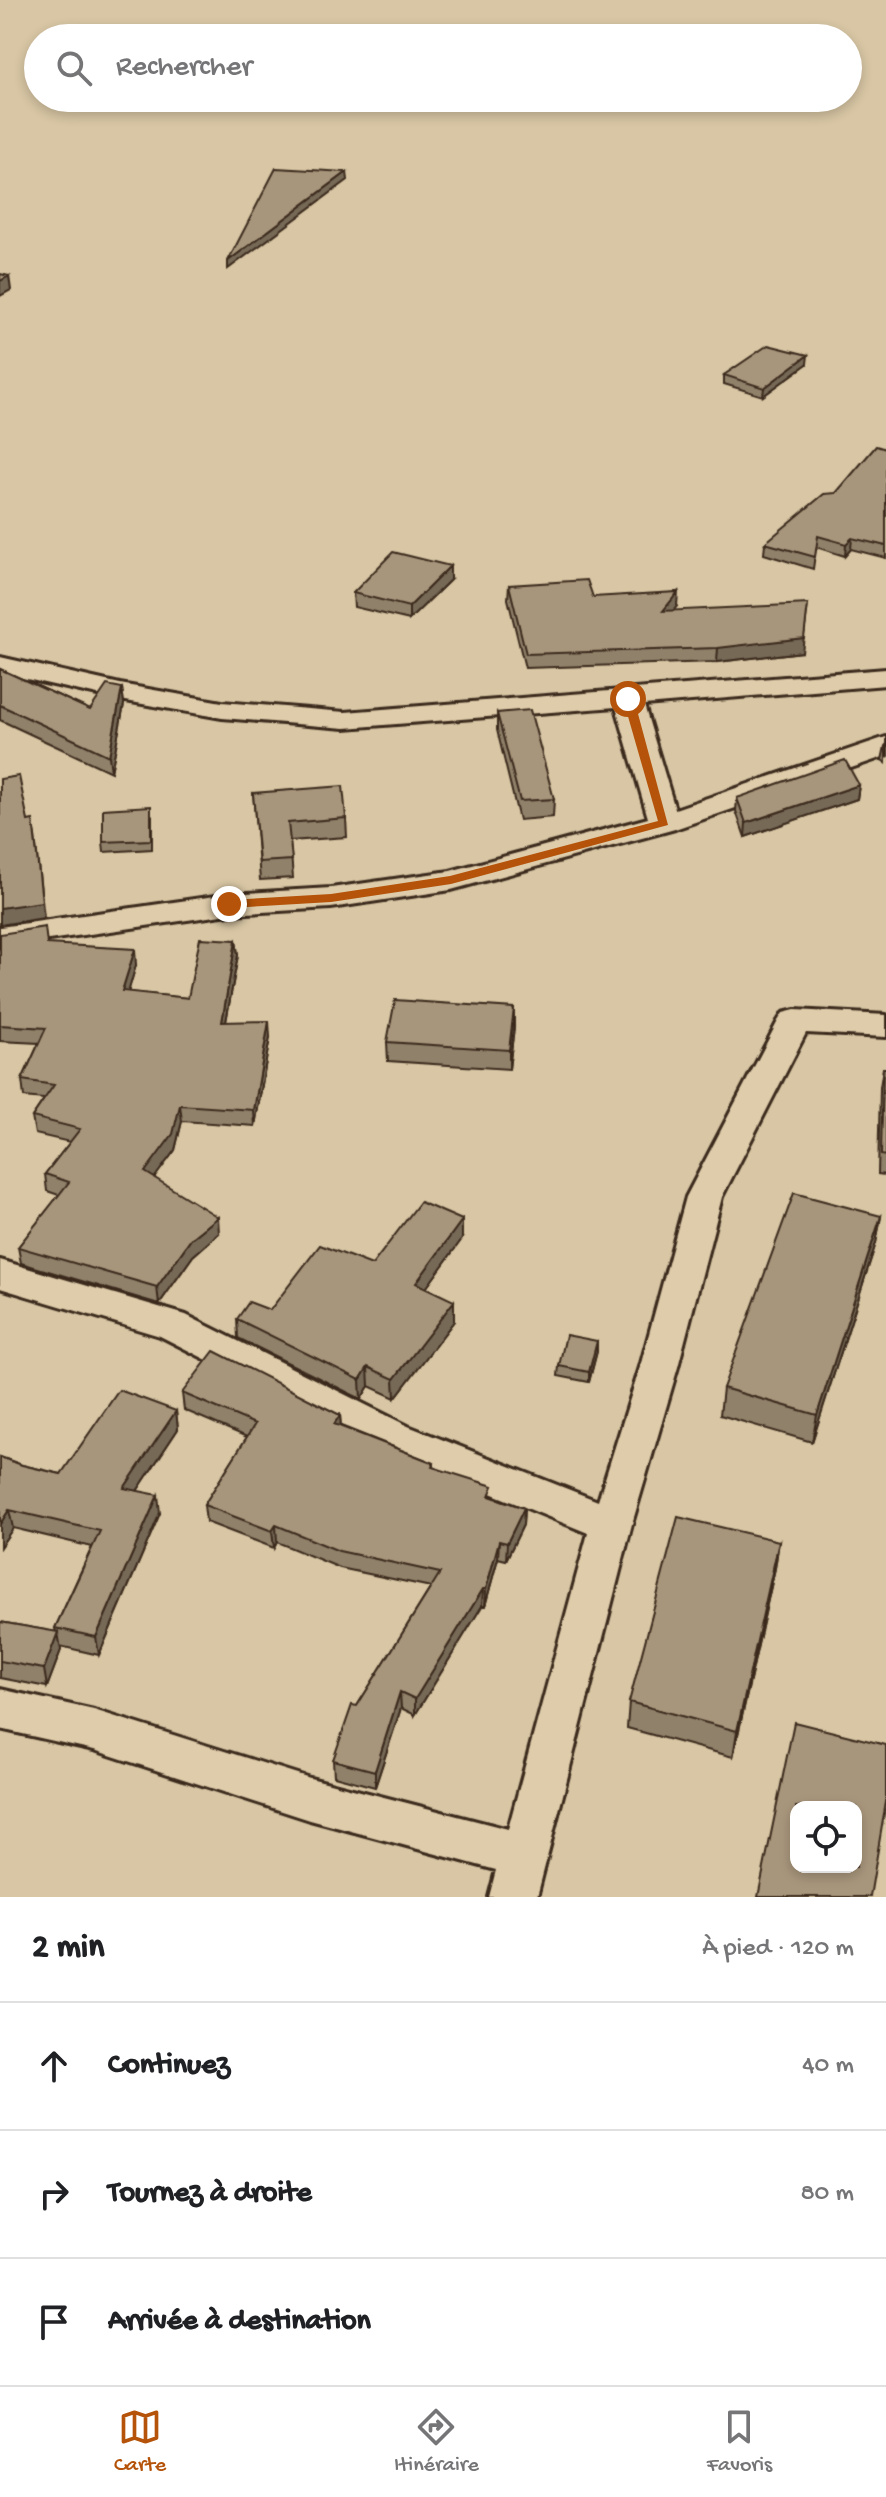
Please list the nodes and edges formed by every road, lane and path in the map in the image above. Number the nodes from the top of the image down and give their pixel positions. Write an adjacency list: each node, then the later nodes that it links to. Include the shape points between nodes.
1 (0, 665): 3 (street, via 222,710 345,720)
2 (886, 677): 3 (street)
3 (628, 699): 5 (street)
4 (886, 746): 5 (street)
5 (664, 823): 6 (street, via 451,880 331,898 229,904)
6 (0, 937)
7 (886, 1026): 9 (street, via 795,1021 704,1197)
8 (0, 1274): 9 (street, via 172,1325 394,1437)
9 (611, 1524): 11 (street)
10 (0, 1709): 11 (street, via 94,1730 310,1799)
11 (518, 1876)

